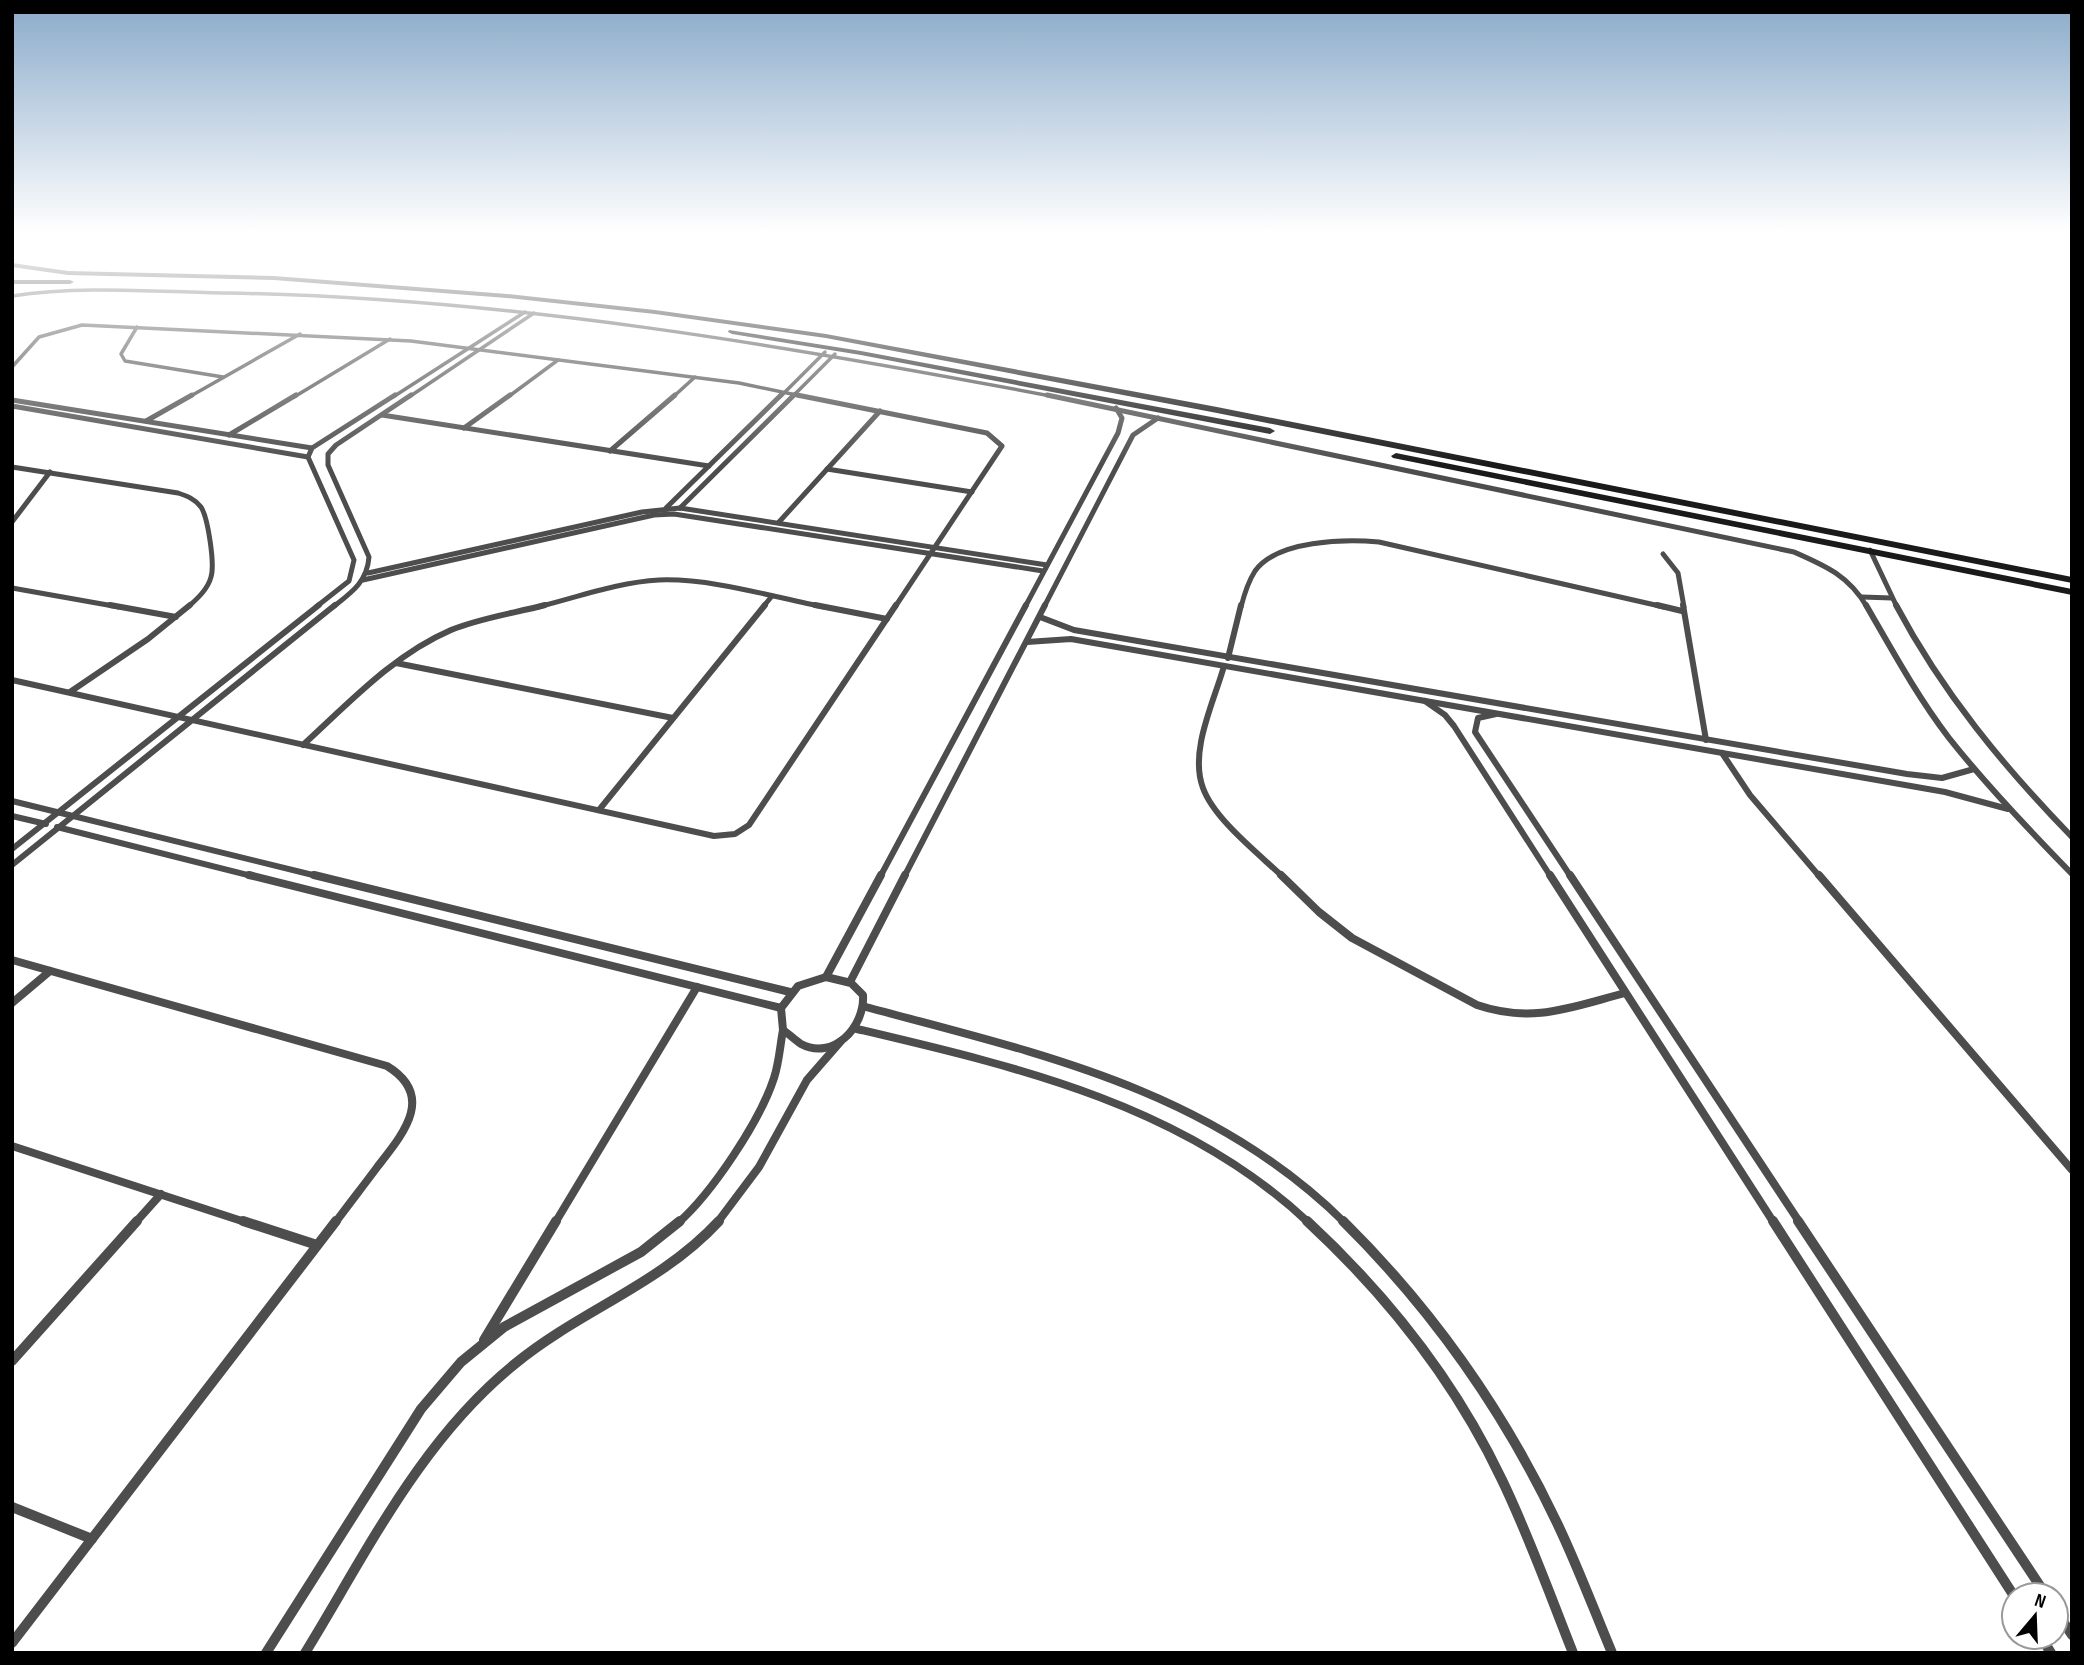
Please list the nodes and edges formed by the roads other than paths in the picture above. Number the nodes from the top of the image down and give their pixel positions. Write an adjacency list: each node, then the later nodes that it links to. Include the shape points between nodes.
1 (484, 309): 5 (street)
2 (533, 309): 7 (street)
3 (601, 309): 7 (street, via 604,310)
4 (613, 309): 8 (street)
5 (526, 312): 6 (street); 12 (street)
6 (535, 313): 13 (street); 14 (street)
7 (593, 314): 8 (street)
8 (652, 316): 25 (street); 36 (street, via 852,341)
9 (137, 327): 10 (street); 17 (street, via 89,325 52,332 32,342); 18 (street, via 121,354 125,361)
10 (301, 334): 11 (street); 18 (street)
11 (391, 339): 12 (street); 35 (street)
12 (469, 348): 13 (street); 22 (street)
13 (480, 350): 16 (street); 23 (street)
14 (825, 352): 15 (street); 20 (street)
15 (835, 354): 21 (street); 25 (street)
16 (558, 360): 19 (street); 34 (street)
17 (12, 366)
18 (224, 377): 33 (street)
19 (695, 377): 20 (street); 41 (street)
20 (785, 391): 21 (street); 37 (street)
21 (796, 393): 28 (street); 38 (street)
22 (397, 394): 23 (street); 39 (street)
23 (410, 396): 30 (street)
24 (12, 400): 27 (street)
25 (1114, 405): 29 (street); 32 (street); 60 (street, via 1122,418 1118,433)
26 (12, 406): 31 (street)
27 (80, 411): 31 (street); 33 (street)
28 (880, 411): 47 (street); 49 (street, via 996,438 1001,449)
29 (1176, 413): 32 (street); 40 (street)
30 (382, 415): 34 (street); 61 (street, via 336,445 327,457 369,557)
31 (69, 416): 43 (street)
32 (1160, 417): 67 (street, via 1783,548 1835,570); 71 (street, via 1132,435)
33 (146, 421): 35 (street)
34 (464, 428): 41 (street)
35 (229, 435): 39 (street)
36 (1344, 436): 40 (street, via 1362,443); 42 (street)
37 (738, 438): 38 (street); 44 (street)
38 (749, 440): 51 (street)
39 (312, 448): 43 (street)
40 (1355, 448): 45 (street)
41 (610, 451): 44 (street)
42 (1433, 453): 45 (street, via 1428,458); 63 (street)
43 (308, 457): 73 (street, via 355,565 344,586)
44 (709, 466): 50 (street)
45 (1449, 466): 58 (street)
46 (12, 467): 48 (street)
47 (827, 469): 49 (street); 53 (street)
48 (50, 472): 52 (street); 70 (street, via 169,491 201,505 206,513 211,576 199,597)
49 (972, 492): 57 (street)
50 (666, 508): 51 (street); 56 (street)
51 (680, 508): 53 (street)
52 (12, 522)
53 (779, 522): 54 (street)
54 (809, 527): 55 (street); 57 (street)
55 (804, 533): 56 (street, via 674,514); 57 (street)
56 (512, 544): 61 (street); 62 (street)
57 (933, 550): 60 (street); 72 (street)
58 (1870, 550): 65 (street); 68 (street)
59 (1664, 554): 69 (street, via 1678,573)
60 (1045, 568): 110 (street)
61 (368, 573): 62 (street)
62 (363, 580): 74 (street)
63 (2072, 580)
64 (12, 587): 70 (street)
65 (2072, 592)
66 (772, 596): 72 (street); 79 (street, via 683,580 635,583 454,629 423,643); 86 (street)
67 (1862, 597): 68 (street); 93 (street, via 1908,678)
68 (1892, 598): 104 (street, via 1962,712)
69 (1682, 611): 78 (street, via 1379,542 1342,540 1278,554 1261,564 1252,578); 88 (street)
70 (176, 617): 82 (street)
71 (1040, 617): 75 (street); 76 (street)
72 (887, 618): 97 (street, via 740,832 714,836)
73 (301, 621): 74 (street); 85 (street)
74 (314, 624): 87 (street)
75 (1095, 634): 77 (street); 78 (street)
76 (1027, 642): 77 (street, via 1060,638); 111 (street)
77 (1091, 643): 80 (street)
78 (1228, 658): 88 (street)
79 (396, 663): 86 (street); 89 (street)
80 (1224, 666): 83 (street); 114 (street, via 1202,750 1200,773 1205,794 1220,816 1335,926 1390,961 1498,1012 1539,1015)
81 (12, 680): 82 (street)
82 (71, 692): 85 (street)
83 (1425, 701): 84 (street); 91 (street, via 1450,720)
84 (1496, 713): 90 (street, via 1478,718 1474,724); 92 (street)
85 (179, 717): 87 (street); 99 (street)
86 (673, 718): 97 (street)
87 (193, 720): 89 (street); 101 (street)
88 (1706, 740): 94 (street)
89 (303, 745): 97 (street)
90 (1487, 751): 91 (street); 130 (street)
91 (1470, 753): 114 (street)
92 (1722, 753): 95 (street); 122 (street, via 1750,795)
93 (1974, 769): 94 (street, via 1942,778); 98 (street)
94 (1884, 771): 95 (street)
95 (1886, 782): 98 (street)
96 (12, 801): 99 (street)
97 (599, 810)
98 (2010, 810): 107 (street)
99 (59, 812): 101 (street); 102 (street)
100 (12, 816): 102 (street)
101 (73, 816): 103 (street); 113 (street)
102 (44, 824): 103 (street); 105 (street)
103 (59, 828): 106 (street); 112 (street)
104 (2072, 837)
105 (12, 849)
106 (12, 865)
107 (2072, 874)
108 (12, 960): 109 (street)
109 (50, 971): 115 (street); 124 (street, via 387,1066 404,1078 413,1096 405,1131)
110 (826, 977): 111 (street); 113 (street, via 807,981)
111 (850, 982): 116 (street, via 864,997)
112 (697, 987): 117 (street); 125 (street)
113 (790, 992): 117 (street)
114 (1625, 993): 129 (street)
115 (12, 1003)
116 (866, 1007): 118 (street); 135 (street, via 1038,1052 1148,1091 1258,1149 1337,1211 1419,1301 1494,1408 1550,1509)
117 (781, 1008): 119 (street)
118 (857, 1029): 120 (street); 134 (street, via 1030,1073 1133,1108 1218,1154 1315,1228 1382,1294 1455,1397 1501,1478)
119 (783, 1030): 120 (street, via 803,1045); 125 (street, via 779,1063 766,1095 733,1157 698,1203 641,1252)
120 (841, 1041): 133 (street, via 807,1078 753,1176 701,1240 655,1280 526,1354 454,1421 430,1450)
121 (12, 1146): 123 (street)
122 (2072, 1170)
123 (161, 1194): 124 (street); 126 (street)
124 (317, 1245): 128 (street)
125 (482, 1343): 132 (street, via 421,1409)
126 (12, 1361)
127 (12, 1507): 128 (street)
128 (92, 1539): 131 (street)
129 (2004, 1581)
130 (2037, 1581)
131 (12, 1643)
132 (266, 1653)
133 (305, 1653)
134 (1573, 1653)
135 (1612, 1653)

